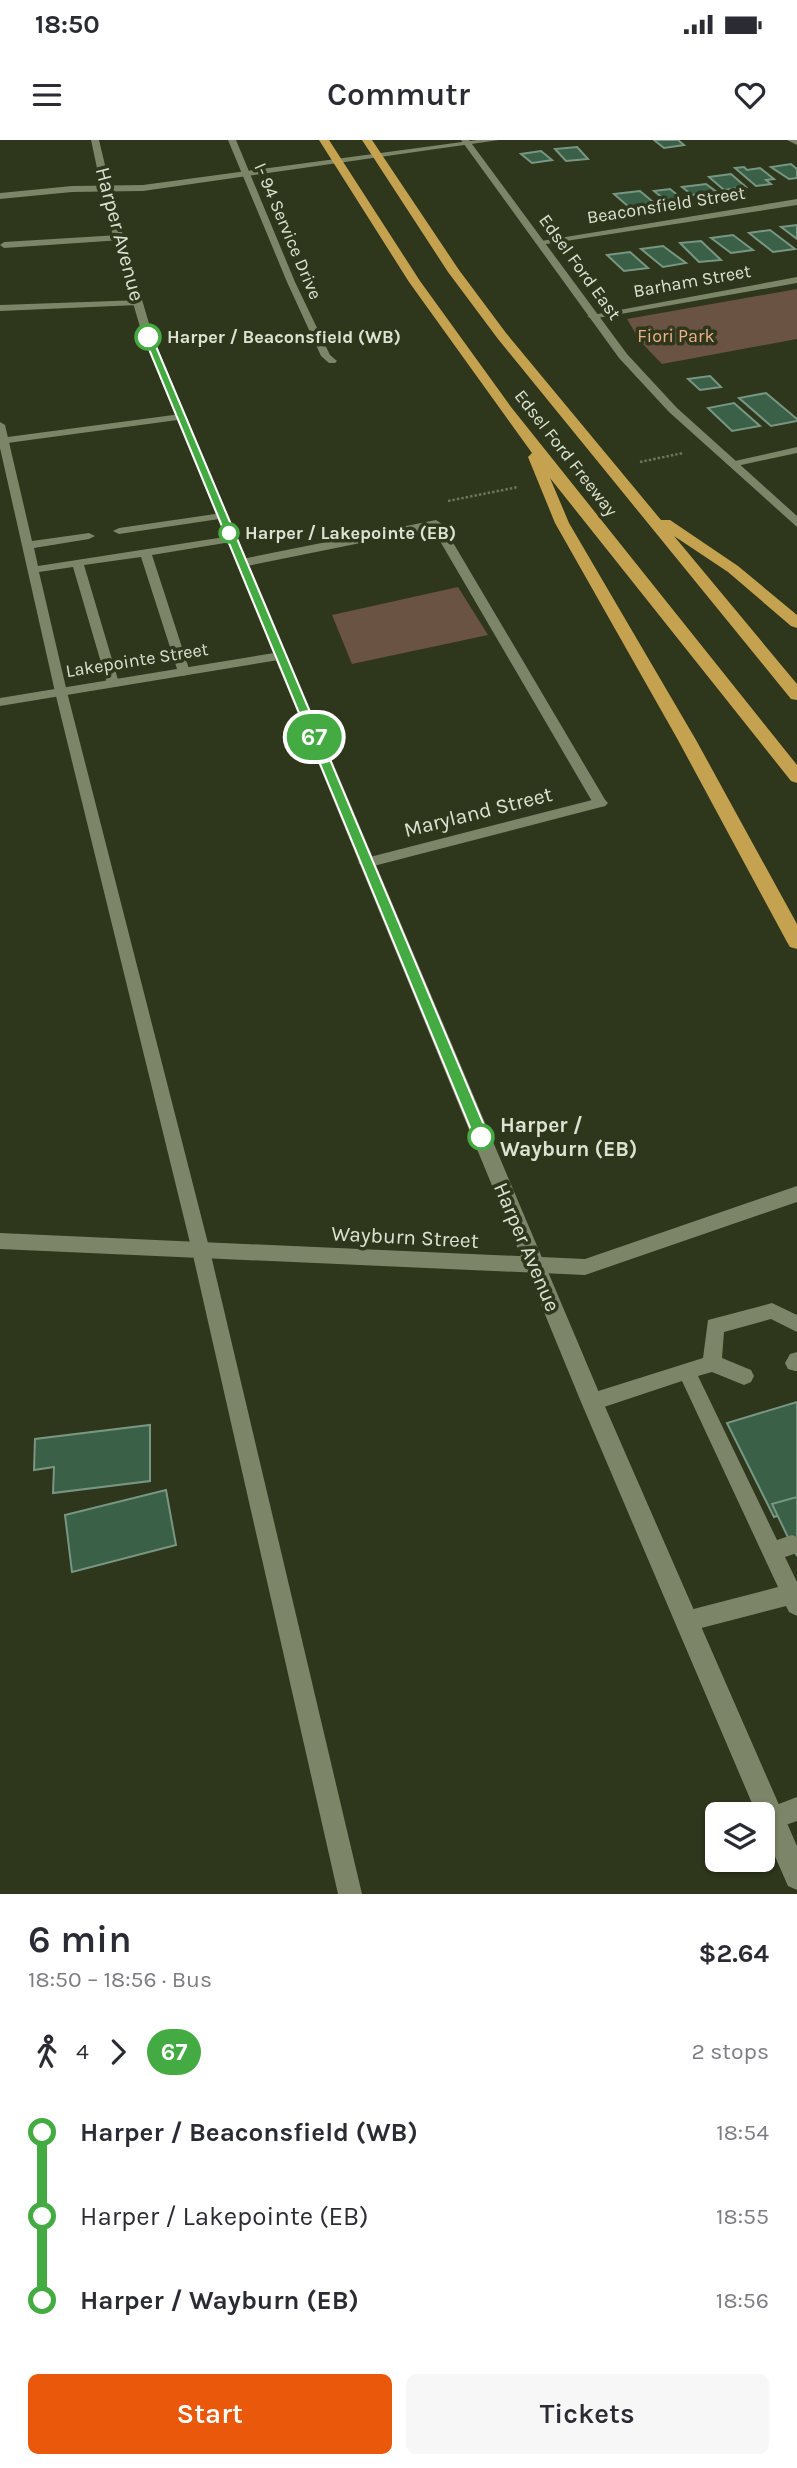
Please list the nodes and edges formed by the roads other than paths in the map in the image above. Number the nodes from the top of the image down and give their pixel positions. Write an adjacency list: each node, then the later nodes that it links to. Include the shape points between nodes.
1 (95, 140): 10 (street, Harper Avenue)
2 (232, 140): 9 (lane, I- 94 Service Drive)
3 (324, 140): 23 (highway, Edsel Ford Freeway, via 447,329)
4 (367, 140): 26 (highway, Edsel Ford Freeway, via 502,336)
5 (495, 140): 7 (street)
6 (791, 140): 8 (street)
7 (466, 142): 9 (street); 14 (street, Edsel Ford East)
8 (797, 144)
9 (246, 173): 10 (street); 20 (lane, I- 94 Service Drive, via 291,282)
10 (107, 190): 11 (street); 13 (street, Harper Avenue)
11 (0, 196)
12 (797, 202): 14 (street, Beaconsfield Street)
13 (119, 238): 15 (lane); 17 (street, Harper Avenue)
14 (540, 242): 19 (street, Edsel Ford East)
15 (4, 245)
16 (797, 280): 19 (street, Barham Street)
17 (138, 302): 18 (street); 21 (street, Harper Avenue)
18 (0, 308)
19 (593, 316): 25 (street, Edsel Ford East, via 647,384)
20 (332, 361)
21 (181, 417): 22 (street); 27 (street, Harper Avenue)
22 (1, 436): 33 (lane)
23 (526, 436): 45 (highway, Edsel Ford Freeway); 48 (highway, via 562,523)
24 (797, 450): 25 (street)
25 (732, 463): 28 (street, Edsel Ford East)
26 (644, 509): 38 (highway, via 733,569); 43 (highway, Edsel Ford Freeway)
27 (222, 516): 30 (lane); 32 (street, Harper Avenue)
28 (797, 523)
29 (436, 524): 36 (street); 46 (lane)
30 (119, 531)
31 (89, 536): 33 (lane)
32 (231, 539): 34 (lane); 36 (street, Harper Avenue)
33 (28, 545): 37 (lane)
34 (145, 552): 35 (lane); 40 (lane)
35 (78, 563): 37 (lane); 41 (lane)
36 (242, 563): 39 (street, Harper Avenue)
37 (33, 570): 42 (lane)
38 (797, 623)
39 (280, 656): 40 (street, Lakepointe Street); 47 (street, Harper Avenue)
40 (184, 672): 41 (street, Lakepointe Street)
41 (113, 683): 42 (street, Lakepointe Street)
42 (61, 692): 44 (street, Lakepointe Street); 51 (lane)
43 (797, 695)
44 (0, 702)
45 (797, 776)
46 (600, 803): 47 (street, Maryland Street)
47 (366, 863): 52 (street, Harper Avenue)
48 (797, 942)
49 (797, 1194): 52 (street, Wayburn Street, via 585,1267)
50 (0, 1241): 51 (street, Wayburn Street)
51 (201, 1251): 52 (street, Wayburn Street); 65 (lane)
52 (535, 1266): 57 (street, Harper Avenue)
53 (797, 1324): 54 (lane, via 772,1311 715,1326)
54 (712, 1363): 55 (lane); 56 (lane)
55 (687, 1372): 57 (lane); 58 (lane, via 782,1548)
56 (744, 1376)
57 (592, 1402): 59 (street, Harper Avenue)
58 (794, 1600): 59 (lane)
59 (685, 1620): 60 (street, Harper Avenue)
60 (764, 1802)
61 (797, 1809): 62 (lane)
62 (775, 1817)
63 (775, 1827): 64 (street, Harper Avenue)
64 (797, 1877)
65 (350, 1894)

